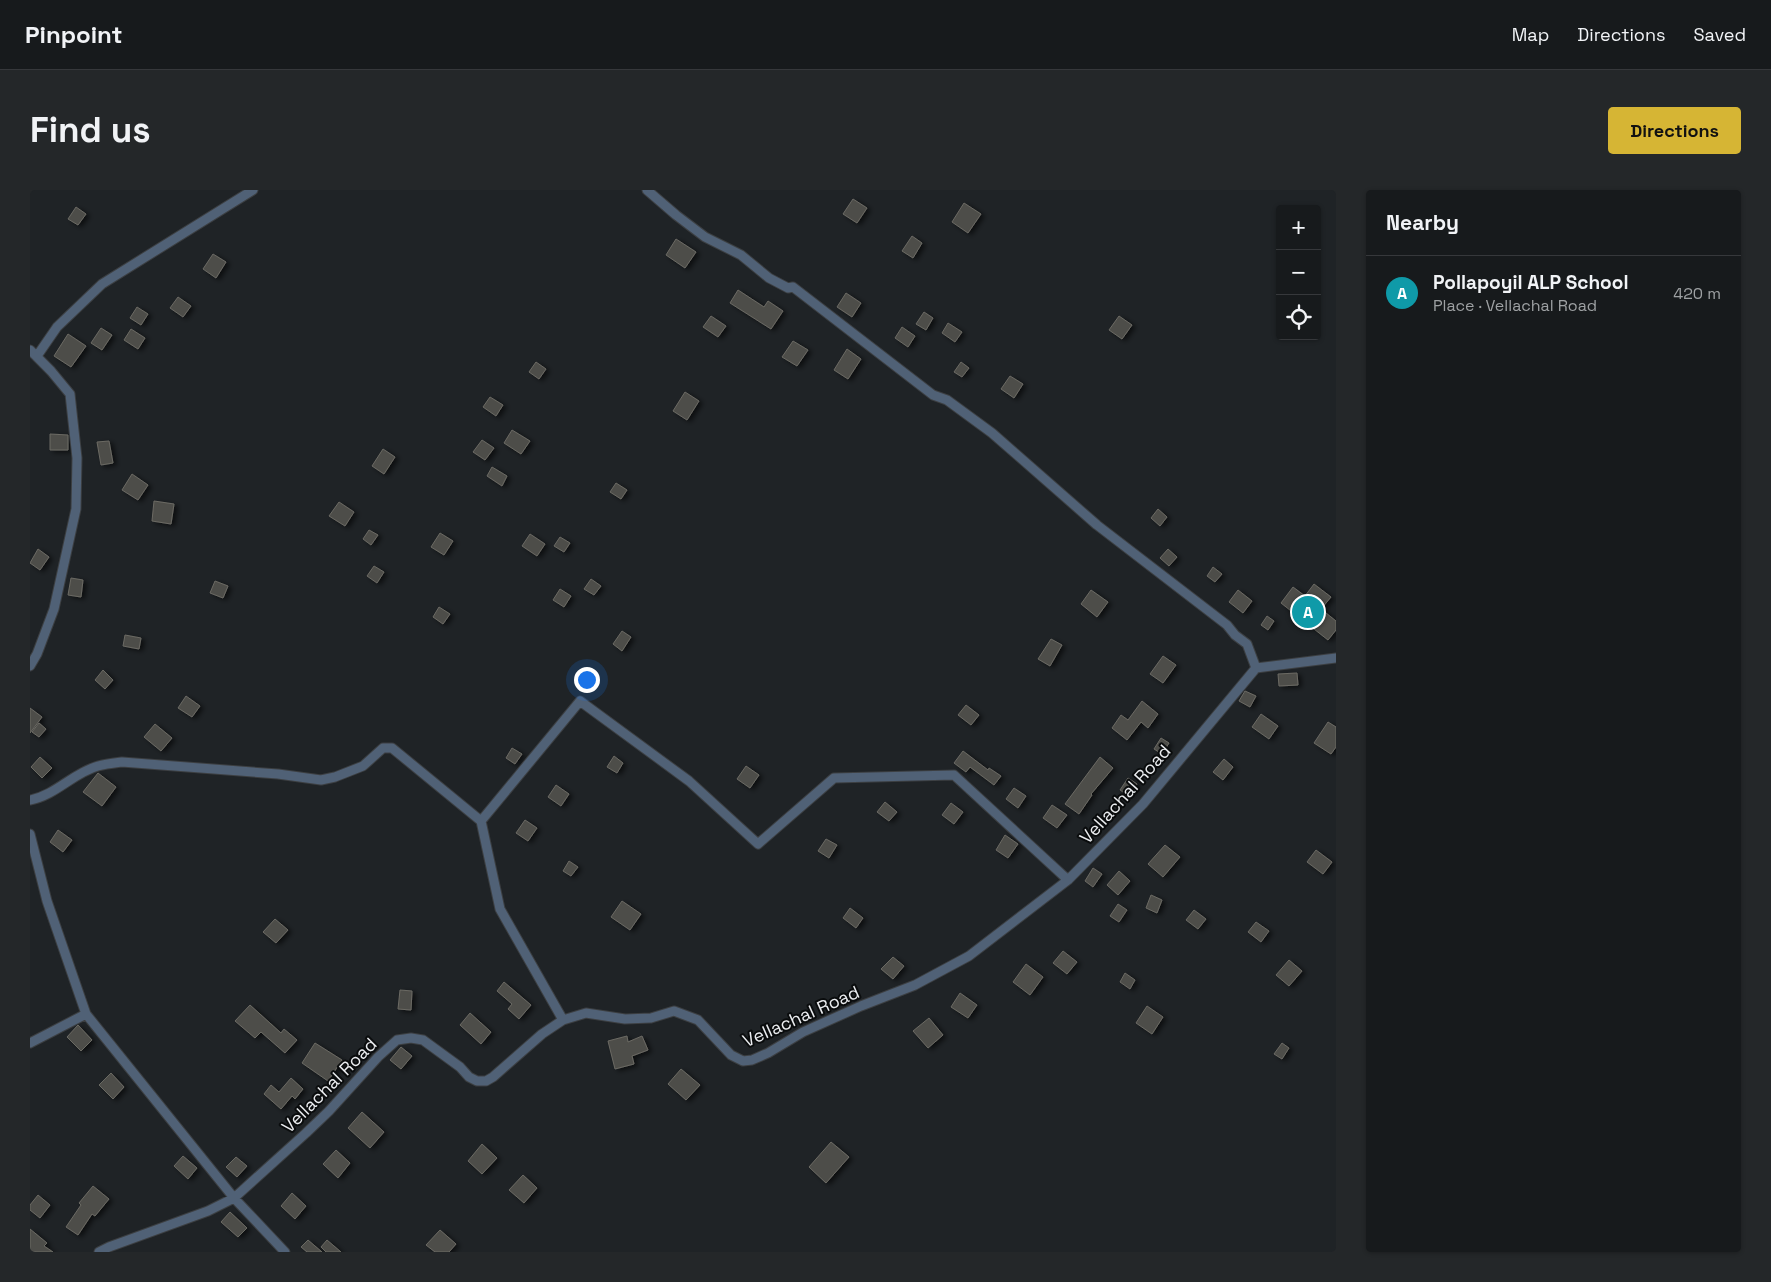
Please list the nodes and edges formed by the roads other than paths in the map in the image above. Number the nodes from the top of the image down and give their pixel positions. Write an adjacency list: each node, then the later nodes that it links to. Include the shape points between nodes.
1 (253, 190): 3 (street, via 102,284)
2 (647, 190): 6 (street, via 705,237 741,255 770,278 788,288 793,287 933,395 947,400 992,432 1097,524 1227,625 1247,644)
3 (34, 353): 5 (street, via 70,394 77,458 76,509 54,609)
4 (1336, 658): 6 (street)
5 (30, 666)
6 (1256, 668): 10 (street, Vellachal Road, via 1143,804)
7 (30, 800): 8 (street, via 49,794 97,766 122,762 321,780 350,772 363,766 383,748 392,748)
8 (481, 821): 10 (street, via 580,701 689,781 758,844 834,778 954,775); 12 (street, via 500,909)
9 (30, 834): 11 (street, via 47,900)
10 (1068, 880): 12 (street, Vellachal Road, via 969,956 916,985 803,1032 752,1060 744,1061 731,1055 698,1020 674,1011 652,1018 624,1019 586,1013)
11 (86, 1014): 13 (street); 14 (street)
12 (563, 1020): 14 (street, Vellachal Road, via 486,1081 469,1077 423,1040 397,1040 329,1111)
13 (30, 1043)
14 (234, 1198): 15 (street, Vellachal Road); 16 (street)
15 (99, 1252)
16 (285, 1252)

